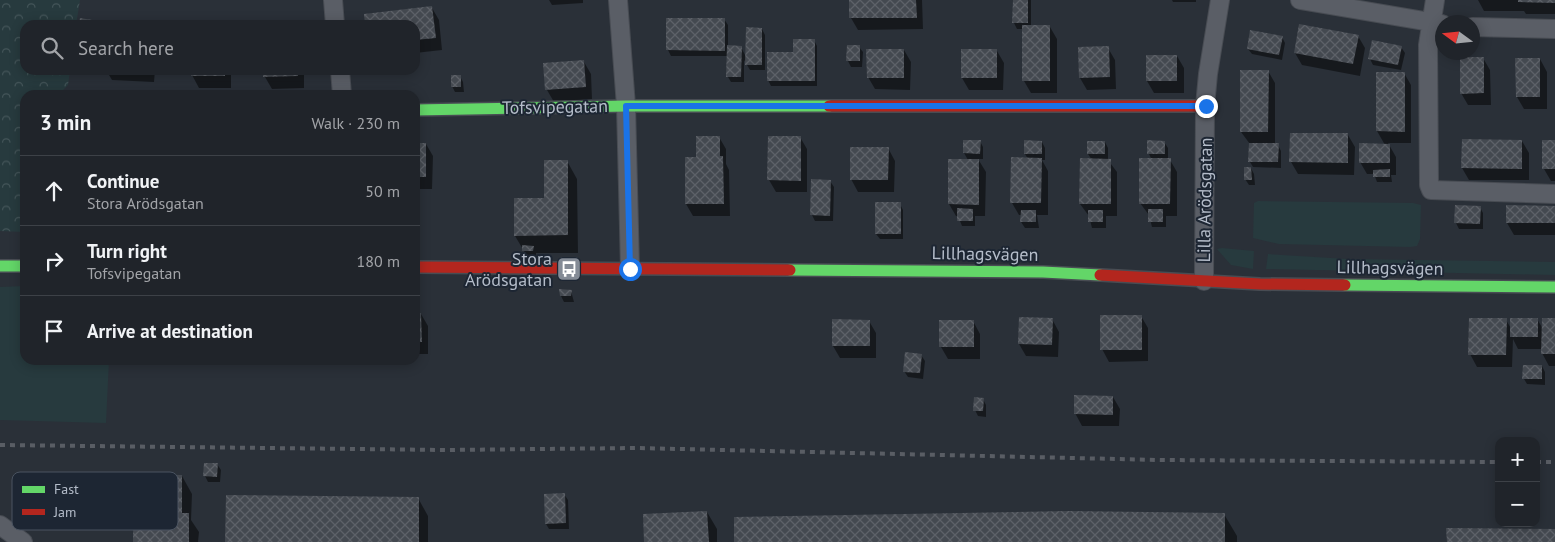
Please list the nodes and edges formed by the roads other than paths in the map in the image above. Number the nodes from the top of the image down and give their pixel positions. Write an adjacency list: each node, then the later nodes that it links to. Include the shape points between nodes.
1 (333, 0): 7 (street)
2 (618, 0): 14 (street)
3 (1220, 0): 15 (street, Lilla Arödsgatan)
4 (1300, 0): 8 (street)
5 (1434, 0): 6 (street)
6 (1435, 15)
7 (335, 20)
8 (1435, 22)
9 (1480, 27): 10 (street)
10 (1555, 29)
11 (1435, 39): 17 (street, via 1428,157 1428,185 1431,190)
12 (340, 75): 13 (street)
13 (342, 90)
14 (626, 106): 15 (street, Tofsvipegatan); 16 (street, Tofsvipegatan); 21 (street)
15 (1206, 106): 22 (street, Lilla Arödsgatan)
16 (420, 110)
17 (1555, 194)
18 (0, 266): 19 (street)
19 (20, 266)
20 (420, 267): 21 (street, Lillhagsvägen)
21 (630, 269): 22 (street, Lillhagsvägen, via 1051,272)
22 (1204, 281): 23 (street, Lillhagsvägen)
23 (1555, 287)
24 (0, 525): 25 (street)
25 (23, 542)

